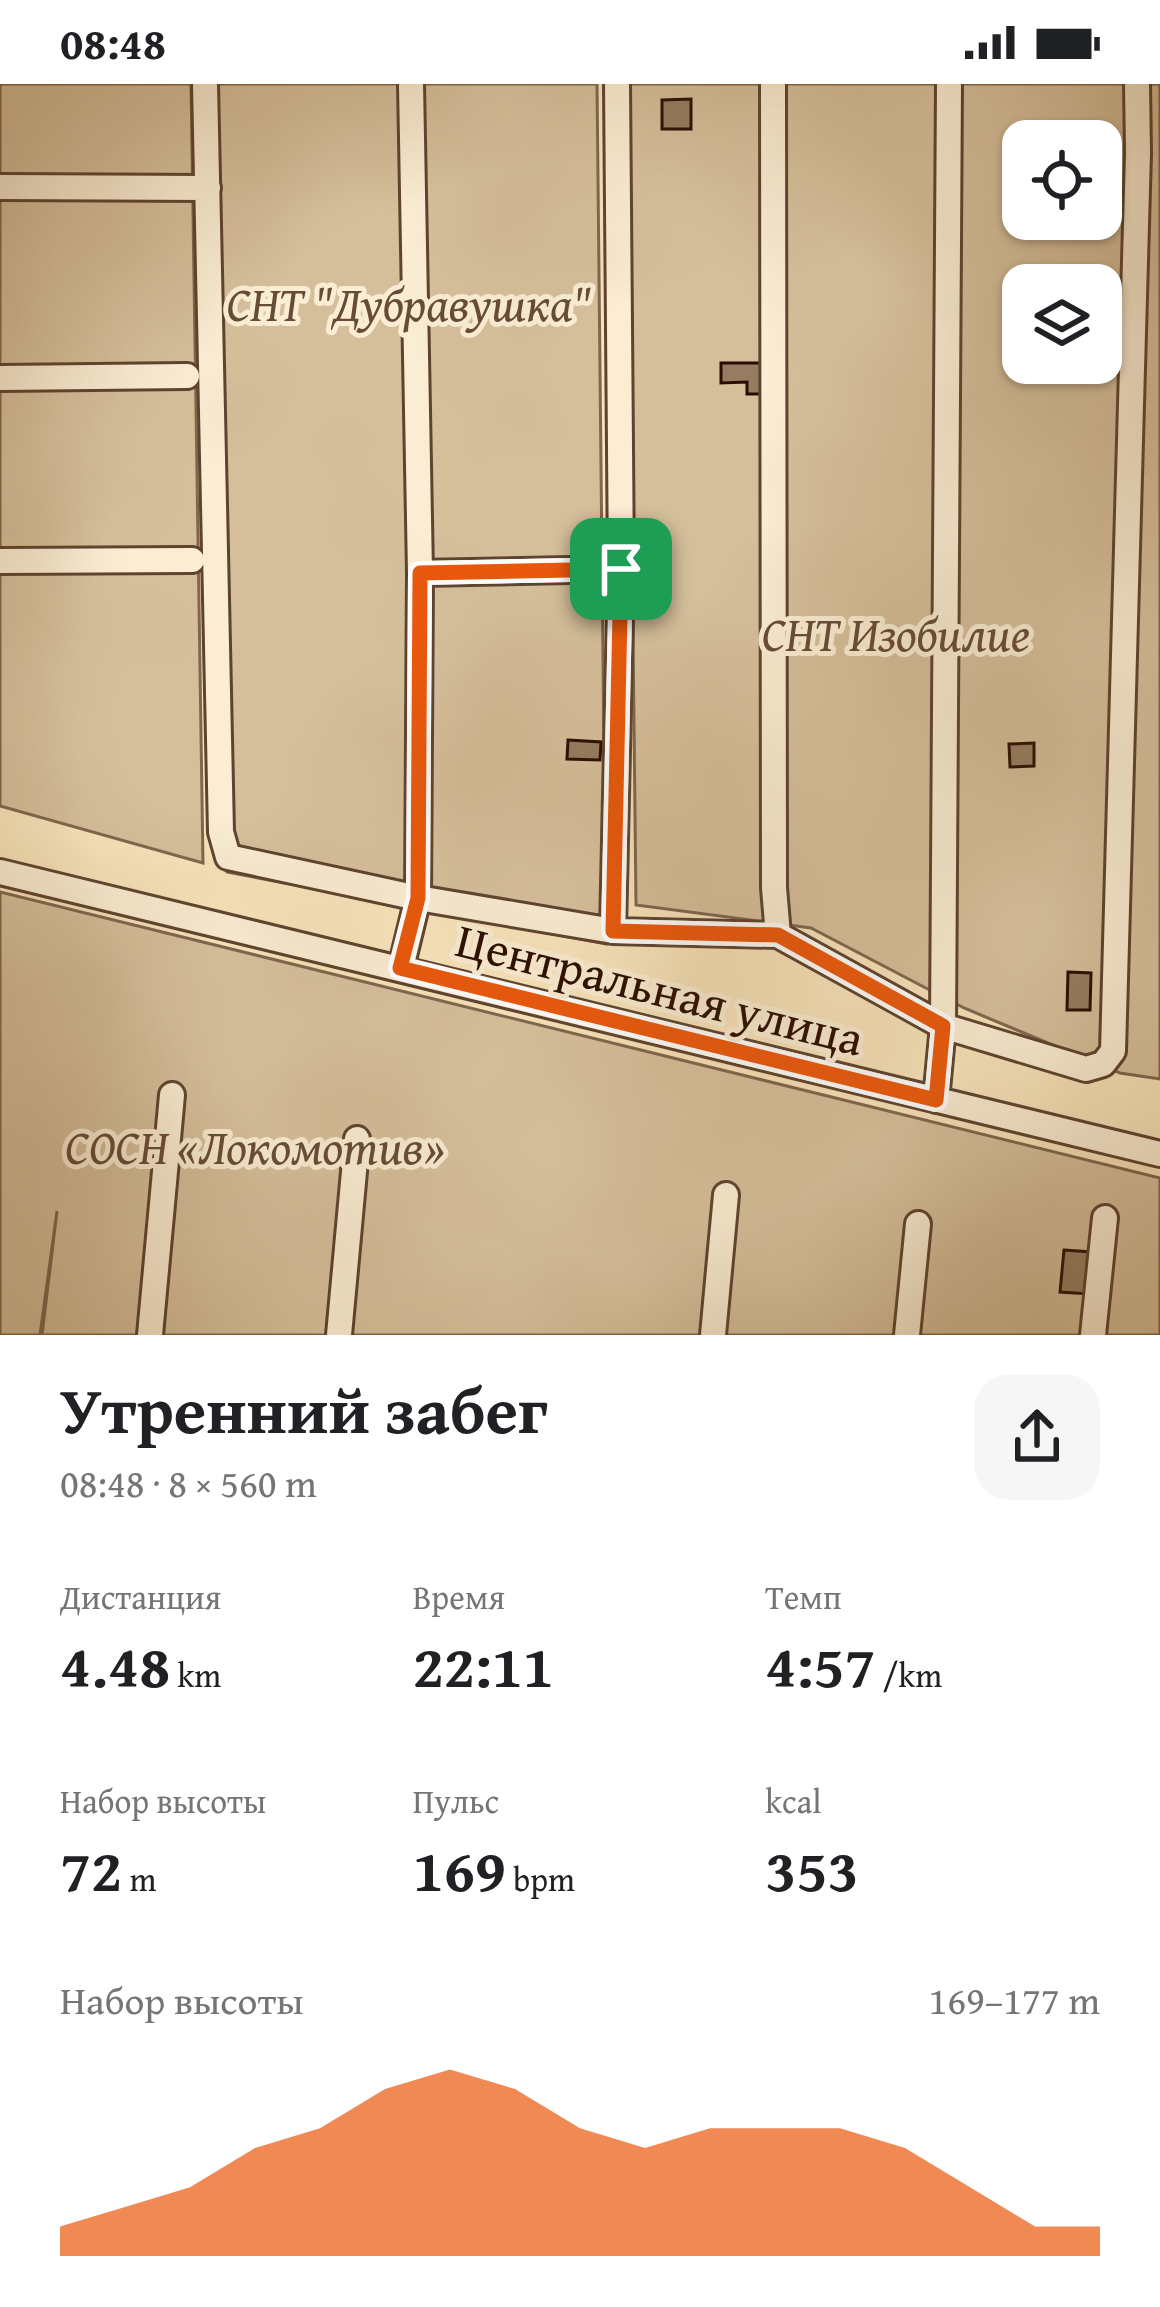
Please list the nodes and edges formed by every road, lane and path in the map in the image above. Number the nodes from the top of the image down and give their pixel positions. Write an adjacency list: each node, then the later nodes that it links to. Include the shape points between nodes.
1 (206, 84): 8 (street)
2 (411, 84): 14 (street, Центральная улица)
3 (616, 84): 13 (street)
4 (773, 84): 18 (street)
5 (949, 84): 20 (street)
6 (1137, 84): 20 (street, via 1113,1051 1086,1070)
7 (0, 187): 8 (street)
8 (208, 188): 16 (street, via 221,832 228,857)
9 (187, 376): 10 (street)
10 (0, 378)
11 (192, 560): 12 (street)
12 (0, 561)
13 (621, 569): 14 (street); 17 (street)
14 (420, 573): 16 (street, Центральная улица)
15 (0, 872): 19 (street, Центральная улица)
16 (418, 898): 17 (street); 19 (street, Центральная улица)
17 (613, 931): 18 (street)
18 (778, 935): 20 (street)
19 (400, 968): 22 (street, Центральная улица)
20 (943, 1026): 22 (street)
21 (172, 1095): 28 (street)
22 (936, 1100): 24 (street, Центральная улица)
23 (357, 1139): 29 (street)
24 (1160, 1154)
25 (725, 1195): 30 (street)
26 (1105, 1218): 32 (street)
27 (918, 1224): 31 (street)
28 (150, 1335)
29 (339, 1335)
30 (713, 1335)
31 (907, 1335)
32 (1093, 1335)

